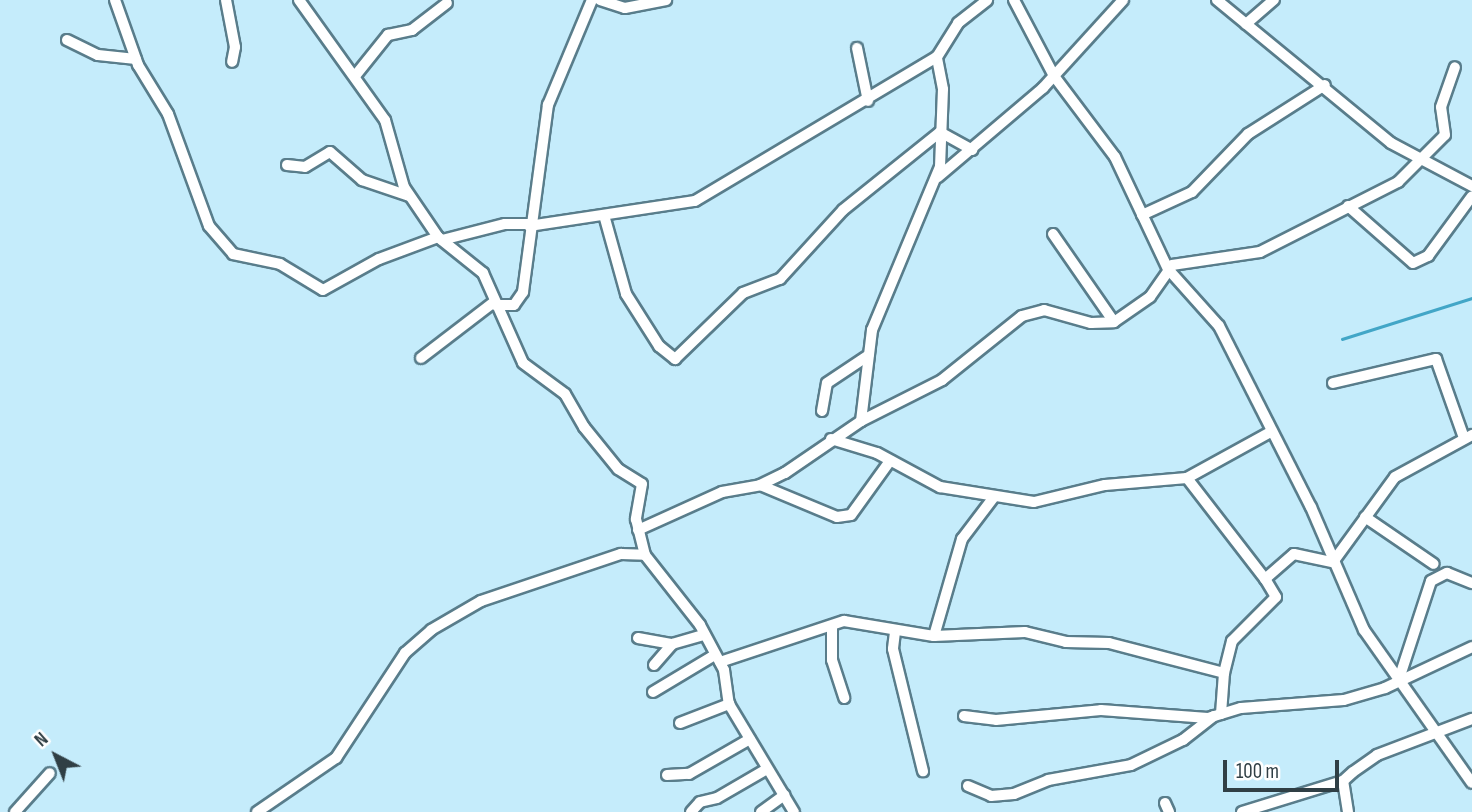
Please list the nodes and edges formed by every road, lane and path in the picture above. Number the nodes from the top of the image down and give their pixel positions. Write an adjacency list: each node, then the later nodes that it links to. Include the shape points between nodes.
1 (115, 0): 19 (street)
2 (226, 0): 20 (street, via 235,47)
3 (299, 0): 22 (street)
4 (592, 0): 14 (street)
5 (600, 0): 13 (street)
6 (666, 0): 13 (street)
7 (987, 0): 18 (street, via 958,23)
8 (1014, 0): 23 (street)
9 (1123, 0): 23 (street)
10 (1217, 0): 15 (street)
11 (1275, 0): 15 (street)
12 (447, 3): 22 (street, via 412,30 388,35)
13 (611, 6): 14 (street)
14 (587, 21): 37 (street, via 548,105)
15 (1246, 24): 24 (street)
16 (67, 40): 19 (street, via 98,55)
17 (857, 48): 25 (street)
18 (937, 57): 25 (street); 26 (street)
19 (136, 59): 39 (street, via 167,114 209,226 233,254 279,264 323,290 379,259)
20 (232, 62)
21 (1455, 67): 28 (street, via 1441,107 1445,135)
22 (355, 75): 32 (street, via 385,120)
23 (1055, 76): 27 (street); 36 (street, via 1115,157)
24 (1325, 85): 28 (street); 36 (street, via 1248,134 1192,192)
25 (868, 101): 35 (street, via 695,201)
26 (940, 131): 27 (street); 30 (street); 35 (street, via 843,210 780,279 743,293 676,359 659,346 626,294)
27 (972, 150): 30 (street)
28 (1421, 163): 31 (street); 34 (street, via 1398,182)
29 (287, 164): 32 (street, via 305,167 330,152 362,180)
30 (937, 177): 43 (street, via 872,330)
31 (1472, 186)
32 (409, 196): 39 (street)
33 (1472, 196): 34 (street, via 1428,256 1413,263)
34 (1348, 206): 40 (street, via 1260,252)
35 (604, 215): 37 (street)
36 (1142, 215): 40 (street)
37 (529, 225): 39 (street, via 505,224); 41 (street, via 520,301)
38 (1053, 234): 42 (street)
39 (440, 239): 41 (street, via 483,273)
40 (1168, 269): 42 (street, via 1150,297); 48 (street, via 1219,326)
41 (494, 303): 44 (street); 56 (street, via 523,363 565,394 583,427 618,468 642,484)
42 (1114, 322): 47 (street, via 1030,312 943,380)
43 (869, 355): 46 (street, via 827,383); 47 (street)
44 (421, 358)
45 (1333, 383): 49 (street, via 1436,359)
46 (822, 411)
47 (861, 421): 50 (street)
48 (1269, 433): 52 (street); 58 (street, via 1311,507)
49 (1468, 436): 55 (street, via 1395,477)
50 (831, 439): 51 (street); 53 (street)
51 (890, 461): 53 (street, via 851,515 837,517); 54 (street, via 940,487)
52 (1187, 478): 54 (street, via 1105,485 1048,502); 60 (street)
53 (760, 485): 56 (street, via 722,492)
54 (994, 497): 65 (street, via 962,540)
55 (1365, 517): 58 (street); 59 (street)
56 (638, 530): 57 (street)
57 (645, 555): 64 (street); 91 (street, via 621,554 481,601 431,630 405,653 336,758)
58 (1333, 562): 60 (street, via 1294,554); 72 (street, via 1364,630)
59 (1434, 564)
60 (1265, 579): 71 (street, via 1276,597 1231,640)
61 (1472, 583): 72 (street, via 1447,573 1431,582)
62 (832, 626): 63 (street, via 844,621); 69 (street); 74 (street, via 832,660)
63 (895, 632): 65 (street); 83 (street, via 893,649)
64 (704, 635): 67 (street); 69 (street)
65 (934, 636): 71 (street, via 1025,632 1066,642 1109,643)
66 (638, 638): 67 (street)
67 (672, 644): 70 (street)
68 (1472, 647): 72 (street)
69 (716, 659): 73 (street); 75 (street)
70 (653, 665)
71 (1224, 673): 76 (street)
72 (1398, 681): 76 (street, via 1343,700); 80 (street)
73 (653, 692)
74 (844, 698)
75 (729, 704): 79 (street); 81 (street)
76 (1218, 715): 77 (street, via 1101,710 996,720); 88 (street, via 1183,740 1132,765 1048,780 1014,794 991,796)
77 (964, 716)
78 (1472, 719): 80 (street)
79 (680, 723)
80 (1435, 733): 86 (street, via 1377,755); 87 (street)
81 (750, 739): 82 (street); 85 (street, via 689,774)
82 (767, 769): 89 (street); 92 (street, via 718,798 700,802)
83 (923, 771)
84 (50, 773): 90 (street)
85 (667, 775)
86 (1343, 781): 95 (street); 96 (street)
87 (1472, 783)
88 (968, 786)
89 (783, 796): 93 (street); 94 (street)
90 (15, 812)
91 (257, 812)
92 (691, 812)
93 (761, 812)
94 (794, 812)
95 (1242, 812)
96 (1348, 812)

